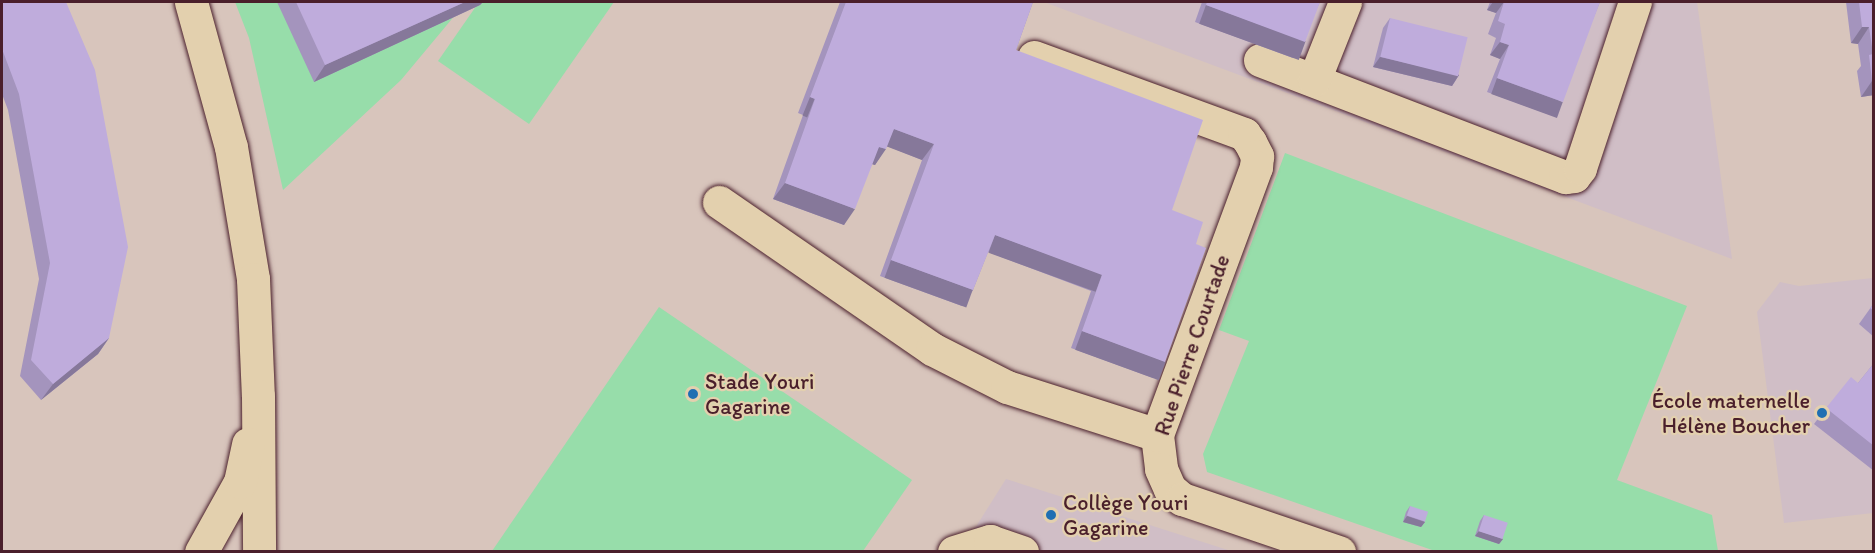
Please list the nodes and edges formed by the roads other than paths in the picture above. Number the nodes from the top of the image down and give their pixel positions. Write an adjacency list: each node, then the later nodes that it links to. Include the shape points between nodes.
1 (191, 2): 8 (street, via 231,147 253,279)
2 (1345, 2): 6 (street)
3 (1635, 2): 6 (street, via 1580,168 1574,176 1565,177)
4 (1034, 57): 9 (street, Rue Pierre Courtade, via 1244,134 1257,156)
5 (1260, 60): 6 (street)
6 (1314, 80)
7 (719, 202): 9 (street, via 932,349 1007,387)
8 (258, 396): 10 (street, via 240,482); 11 (street)
9 (1157, 435): 14 (street, Rue Pierre Courtade, via 1161,469 1170,489 1182,499)
10 (201, 552)
11 (260, 552)
12 (954, 552): 13 (street, via 990,541)
13 (1022, 552)
14 (1339, 552)

